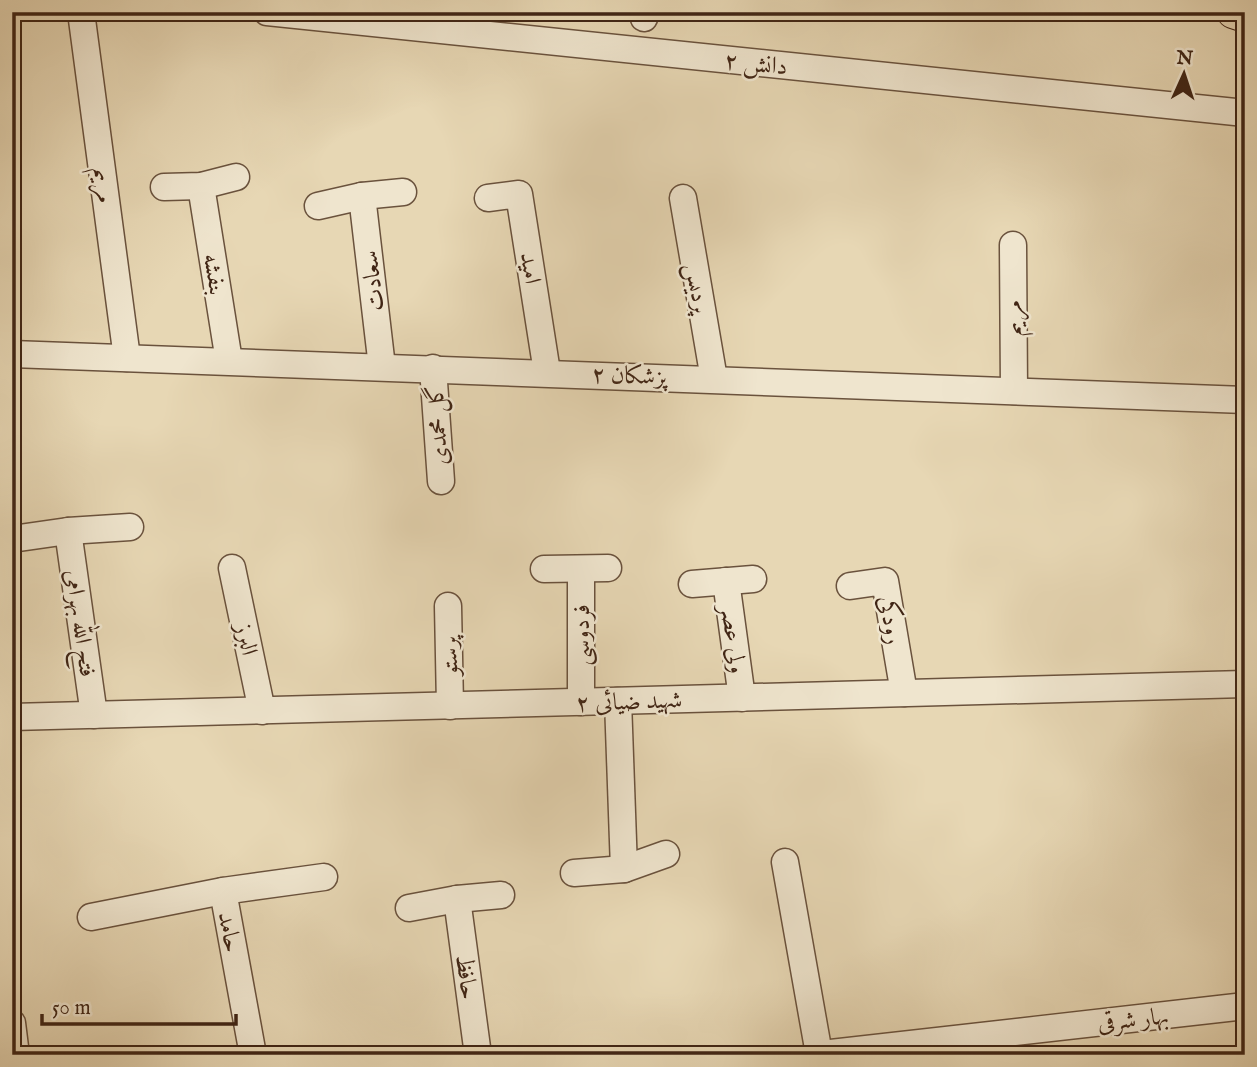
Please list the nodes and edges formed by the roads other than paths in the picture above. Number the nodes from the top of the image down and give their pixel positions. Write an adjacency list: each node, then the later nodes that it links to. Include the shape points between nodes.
1 (80, 12): 16 (street, مریم)
2 (267, 12): 5 (street, دانش ۲)
3 (1233, 12): 4 (main road)
4 (1245, 16)
5 (1245, 113)
6 (236, 177): 8 (street)
7 (164, 187): 8 (street)
8 (201, 187): 17 (street, بنفشه)
9 (404, 192): 10 (street)
10 (362, 196): 13 (street); 18 (street, سعادت)
11 (488, 198): 20 (street, امید, via 519,194)
12 (683, 198): 21 (street, پردیس)
13 (318, 206)
14 (1013, 245): 22 (street, مریم)
15 (12, 354): 16 (street, پزشکان ۲)
16 (127, 358): 17 (street, پزشکان ۲)
17 (229, 361): 18 (street, پزشکان ۲)
18 (382, 367): 19 (street, پزشکان ۲)
19 (433, 368): 20 (street, پزشکان ۲); 24 (street, گل محمدی)
20 (547, 372): 21 (street, پزشکان ۲)
21 (714, 379): 22 (street, پزشکان ۲)
22 (1014, 391): 23 (street, پزشکان ۲)
23 (1245, 400)
24 (441, 481)
25 (130, 527): 26 (street)
26 (68, 531): 27 (street); 44 (street, فتح الله بهرامی)
27 (12, 540)
28 (232, 568): 43 (street, البرز)
29 (608, 568): 31 (street)
30 (544, 569): 31 (street)
31 (581, 569): 41 (street, فردوسی)
32 (753, 579): 33 (street)
33 (726, 581): 34 (street); 39 (street, ولی عصر)
34 (692, 584)
35 (850, 586): 38 (street, رودکی, via 884,581)
36 (449, 606): 42 (street, پرستو)
37 (1245, 684): 38 (street, شهید ضیائی ۲)
38 (904, 693): 39 (street, شهید ضیائی ۲)
39 (742, 698): 40 (street, شهید ضیائی ۲)
40 (618, 701): 41 (street, شهید ضیائی ۲); 48 (street)
41 (581, 702): 42 (street, شهید ضیائی ۲)
42 (450, 706): 43 (street, شهید ضیائی ۲)
43 (262, 711): 44 (street, شهید ضیائی ۲)
44 (94, 715): 45 (street, شهید ضیائی ۲)
45 (12, 718)
46 (666, 854): 48 (street)
47 (785, 862): 59 (street)
48 (624, 869): 49 (street)
49 (573, 873)
50 (324, 877): 51 (street, حامد)
51 (223, 891): 55 (street, حامد); 61 (street, حامد)
52 (501, 895): 53 (street)
53 (457, 899): 54 (street); 62 (street, حافظ)
54 (409, 908)
55 (91, 917)
56 (1245, 1006): 58 (street, بهار شرقی)
57 (12, 1023): 60 (street)
58 (872, 1051): 59 (street, بهار شرقی)
59 (819, 1054): 63 (street, بهار شرقی)
60 (16, 1055)
61 (253, 1055)
62 (478, 1055)
63 (813, 1055)

